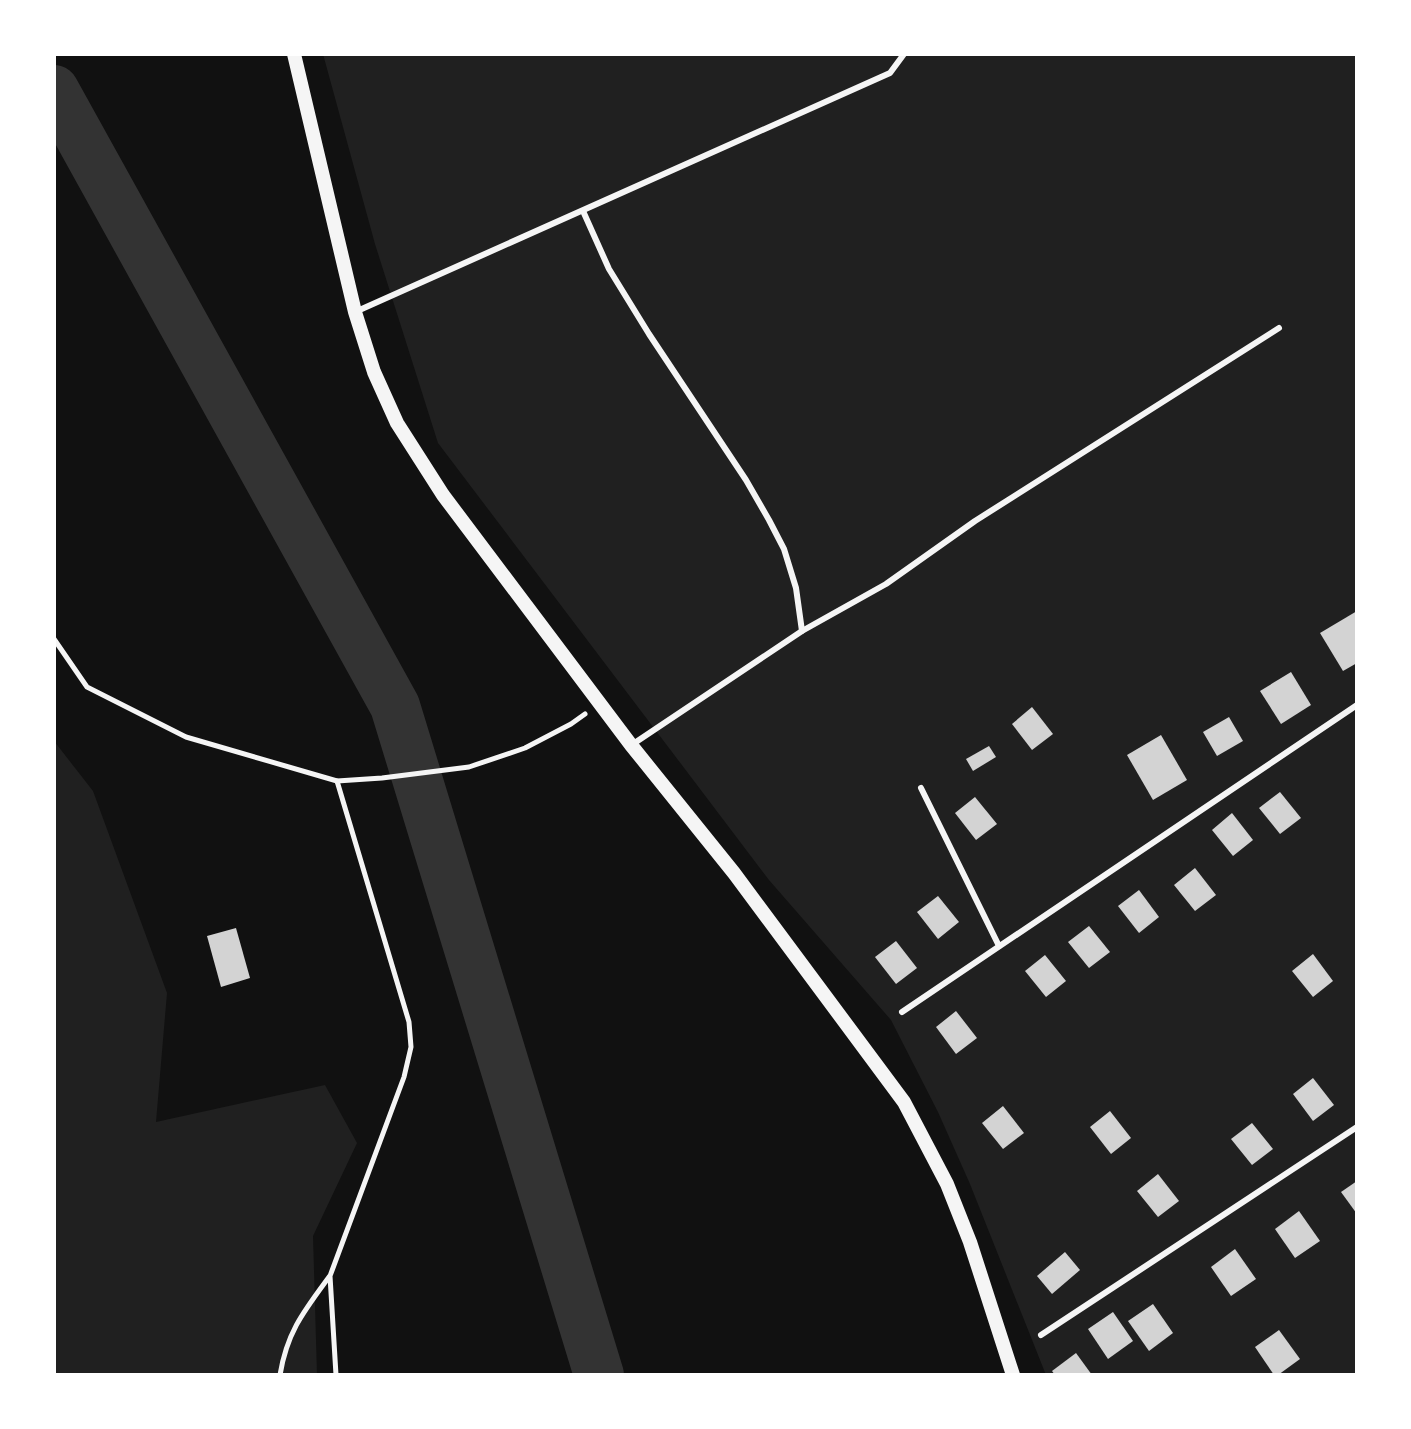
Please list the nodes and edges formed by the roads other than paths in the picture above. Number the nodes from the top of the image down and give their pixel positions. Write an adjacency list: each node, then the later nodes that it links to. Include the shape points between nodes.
1 (294, 54): 4 (street)
2 (904, 54): 3 (lane, via 890,73)
3 (583, 211): 4 (lane); 6 (lane, via 609,269 769,520 796,588)
4 (355, 312): 8 (street, via 397,423 443,495)
5 (1279, 328): 6 (lane, via 975,521 886,584)
6 (802, 631): 8 (lane)
7 (1357, 705): 10 (lane)
8 (631, 745): 14 (street, via 734,873 904,1102 947,1184)
9 (921, 788): 10 (lane)
10 (999, 946): 11 (lane)
11 (902, 1012)
12 (1357, 1127): 13 (lane)
13 (1041, 1335)
14 (1013, 1375)

